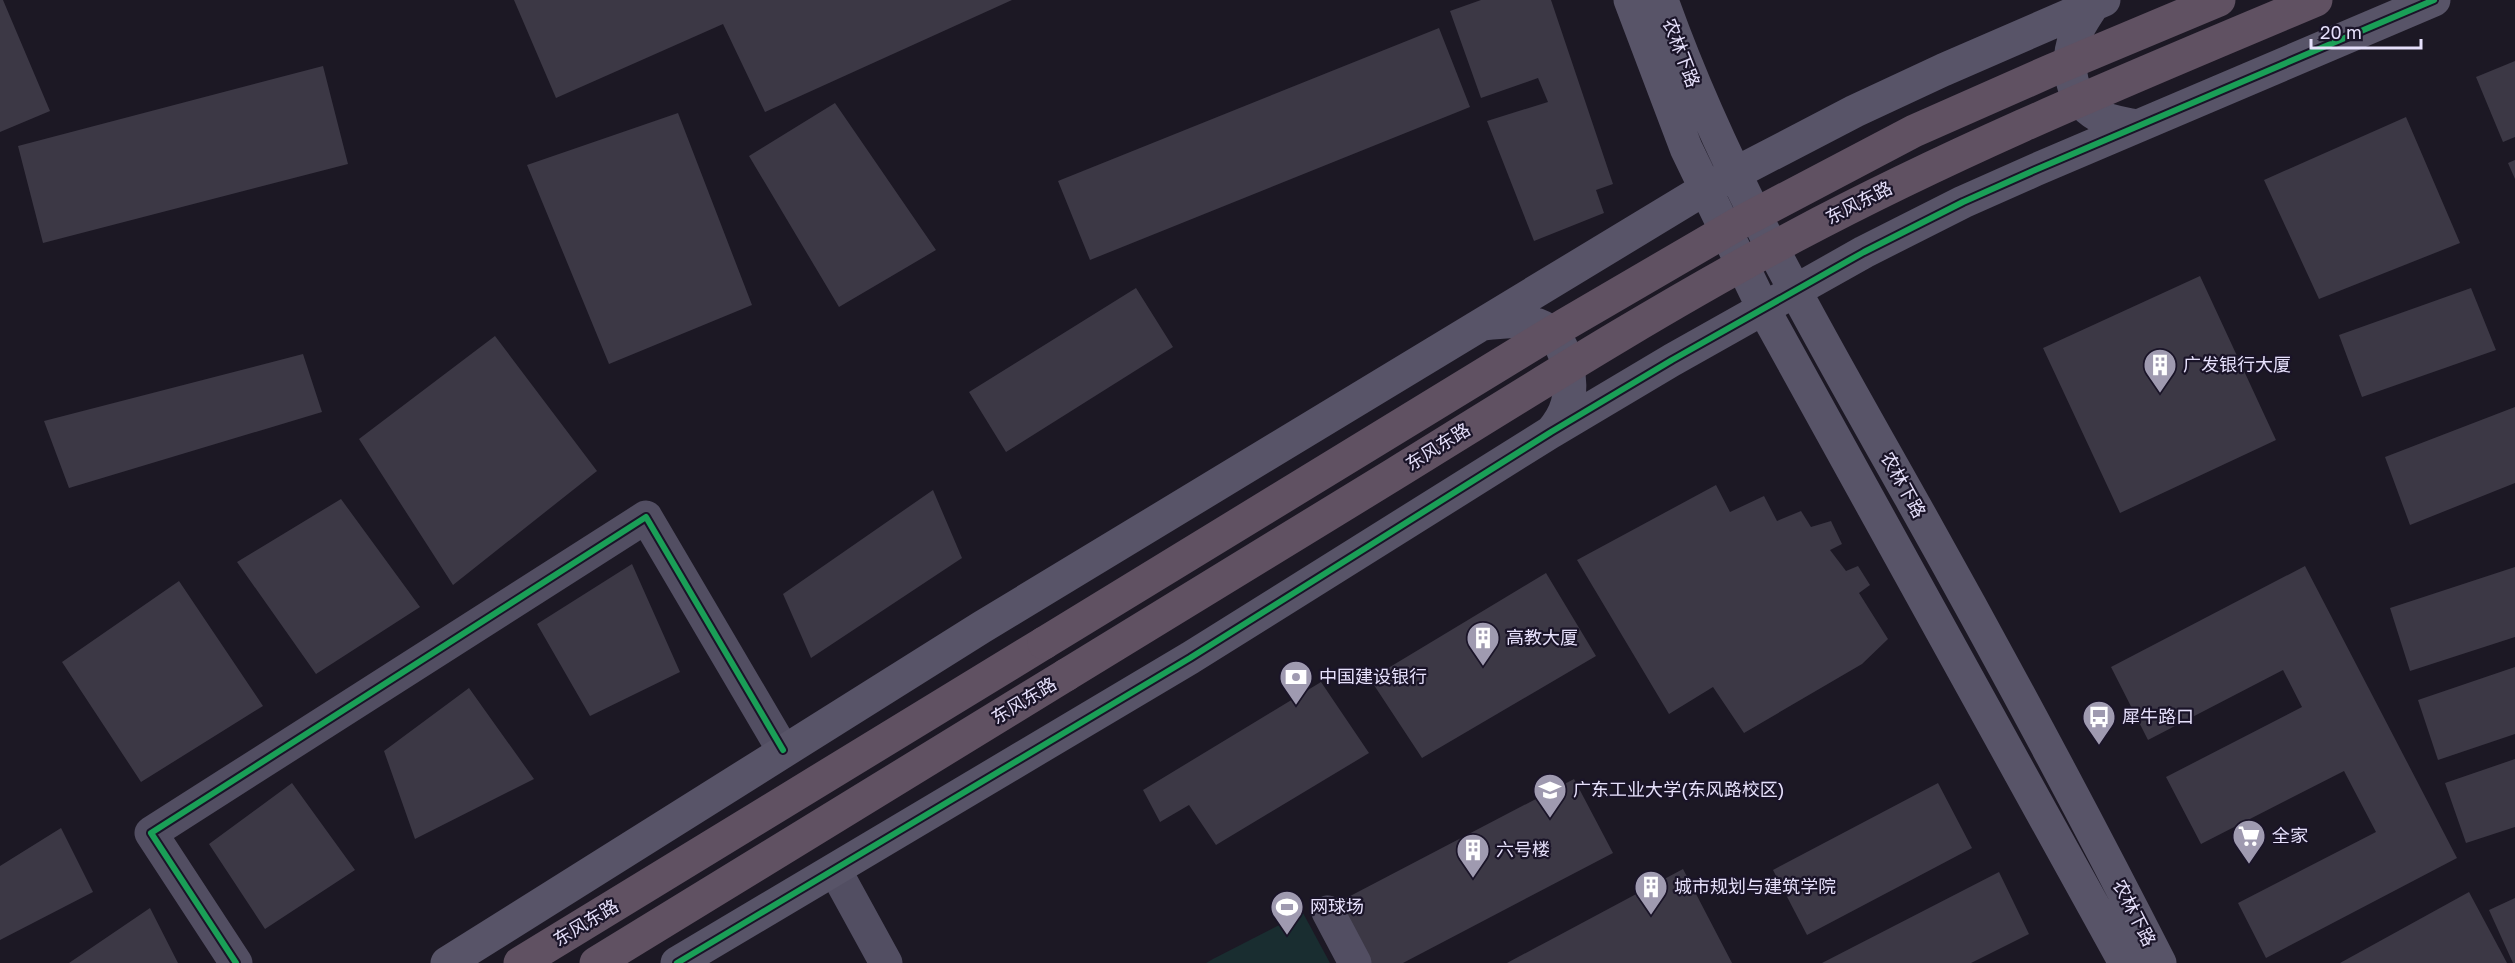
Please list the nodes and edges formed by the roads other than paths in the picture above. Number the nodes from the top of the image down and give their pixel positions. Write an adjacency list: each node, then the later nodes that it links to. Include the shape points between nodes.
1 (1630, 0): 9 (street, 农林下路)
2 (1662, 0): 8 (street, 农林下路, via 1697,95)
3 (2219, 0): 19 (highway, 东风东路, bridge, via 1914,131 1741,222 1576,318)
4 (2316, 0): 20 (highway, 东风东路, bridge, via 2025,123 1893,186 1702,287)
5 (2434, 0): 7 (street)
6 (2098, 2): 7 (street, via 2074,38 2069,68 2072,82 2077,95 2098,116); 8 (street, via 1943,70)
7 (2137, 126): 10 (street, via 1963,202)
8 (1734, 172): 9 (street); 10 (street, 农林下路)
9 (1705, 189): 11 (street, 农林下路); 12 (street)
10 (1794, 291): 11 (street); 25 (street, 农林下路, via 2015,688)
11 (1763, 308): 13 (street); 24 (street, 农林下路)
12 (1480, 325): 13 (street, via 1537,325 1559,343 1570,389 1568,403); 14 (street)
13 (1551, 432): 15 (street, via 1190,658)
14 (783, 750): 17 (street, via 646,517 151,833); 18 (street)
15 (835, 870): 21 (street); 22 (street)
16 (1328, 912): 23 (street)
17 (236, 963)
18 (447, 963)
19 (520, 963)
20 (596, 963)
21 (677, 963)
22 (886, 963)
23 (1355, 963)
24 (2125, 963)
25 (2160, 963)

